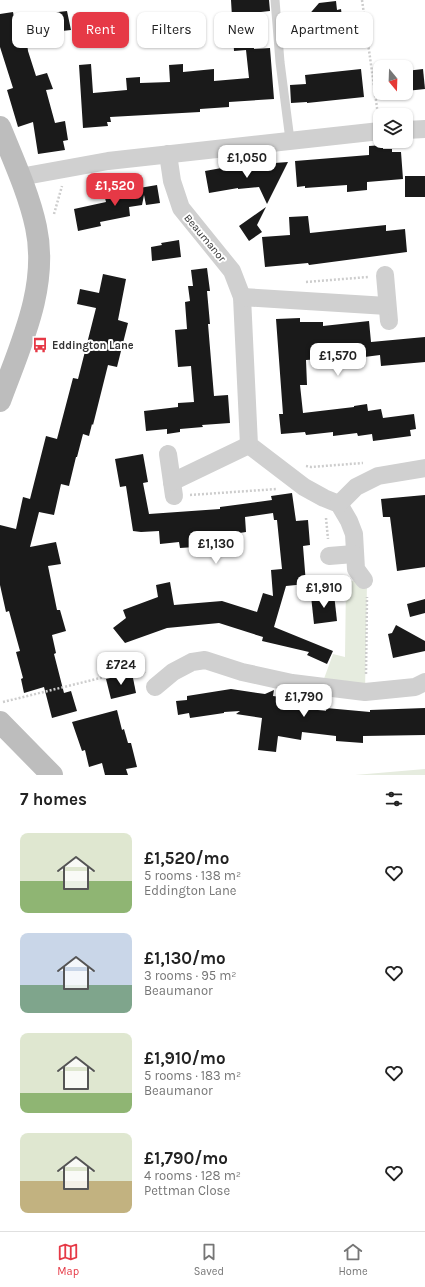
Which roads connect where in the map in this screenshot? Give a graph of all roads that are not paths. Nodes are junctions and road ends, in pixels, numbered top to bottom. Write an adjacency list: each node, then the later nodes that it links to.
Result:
1 (275, 0): 6 (lane)
2 (0, 127): 8 (main road)
3 (373, 127): 6 (street)
4 (425, 129): 5 (street)
5 (413, 130)
6 (290, 140): 7 (street)
7 (168, 154): 8 (street); 10 (street, Beaumanor)
8 (20, 177): 11 (main road)
9 (385, 275): 10 (street)
10 (242, 297): 12 (street, Beaumanor)
11 (0, 401)
12 (250, 445): 13 (street); 15 (street)
13 (168, 454)
14 (425, 468): 15 (street)
15 (332, 501): 16 (street)
16 (354, 554): 17 (street); 18 (street)
17 (329, 556)
18 (364, 580)
19 (425, 682): 20 (street)
20 (155, 687)
21 (2, 727): 22 (main road)
22 (52, 775)

